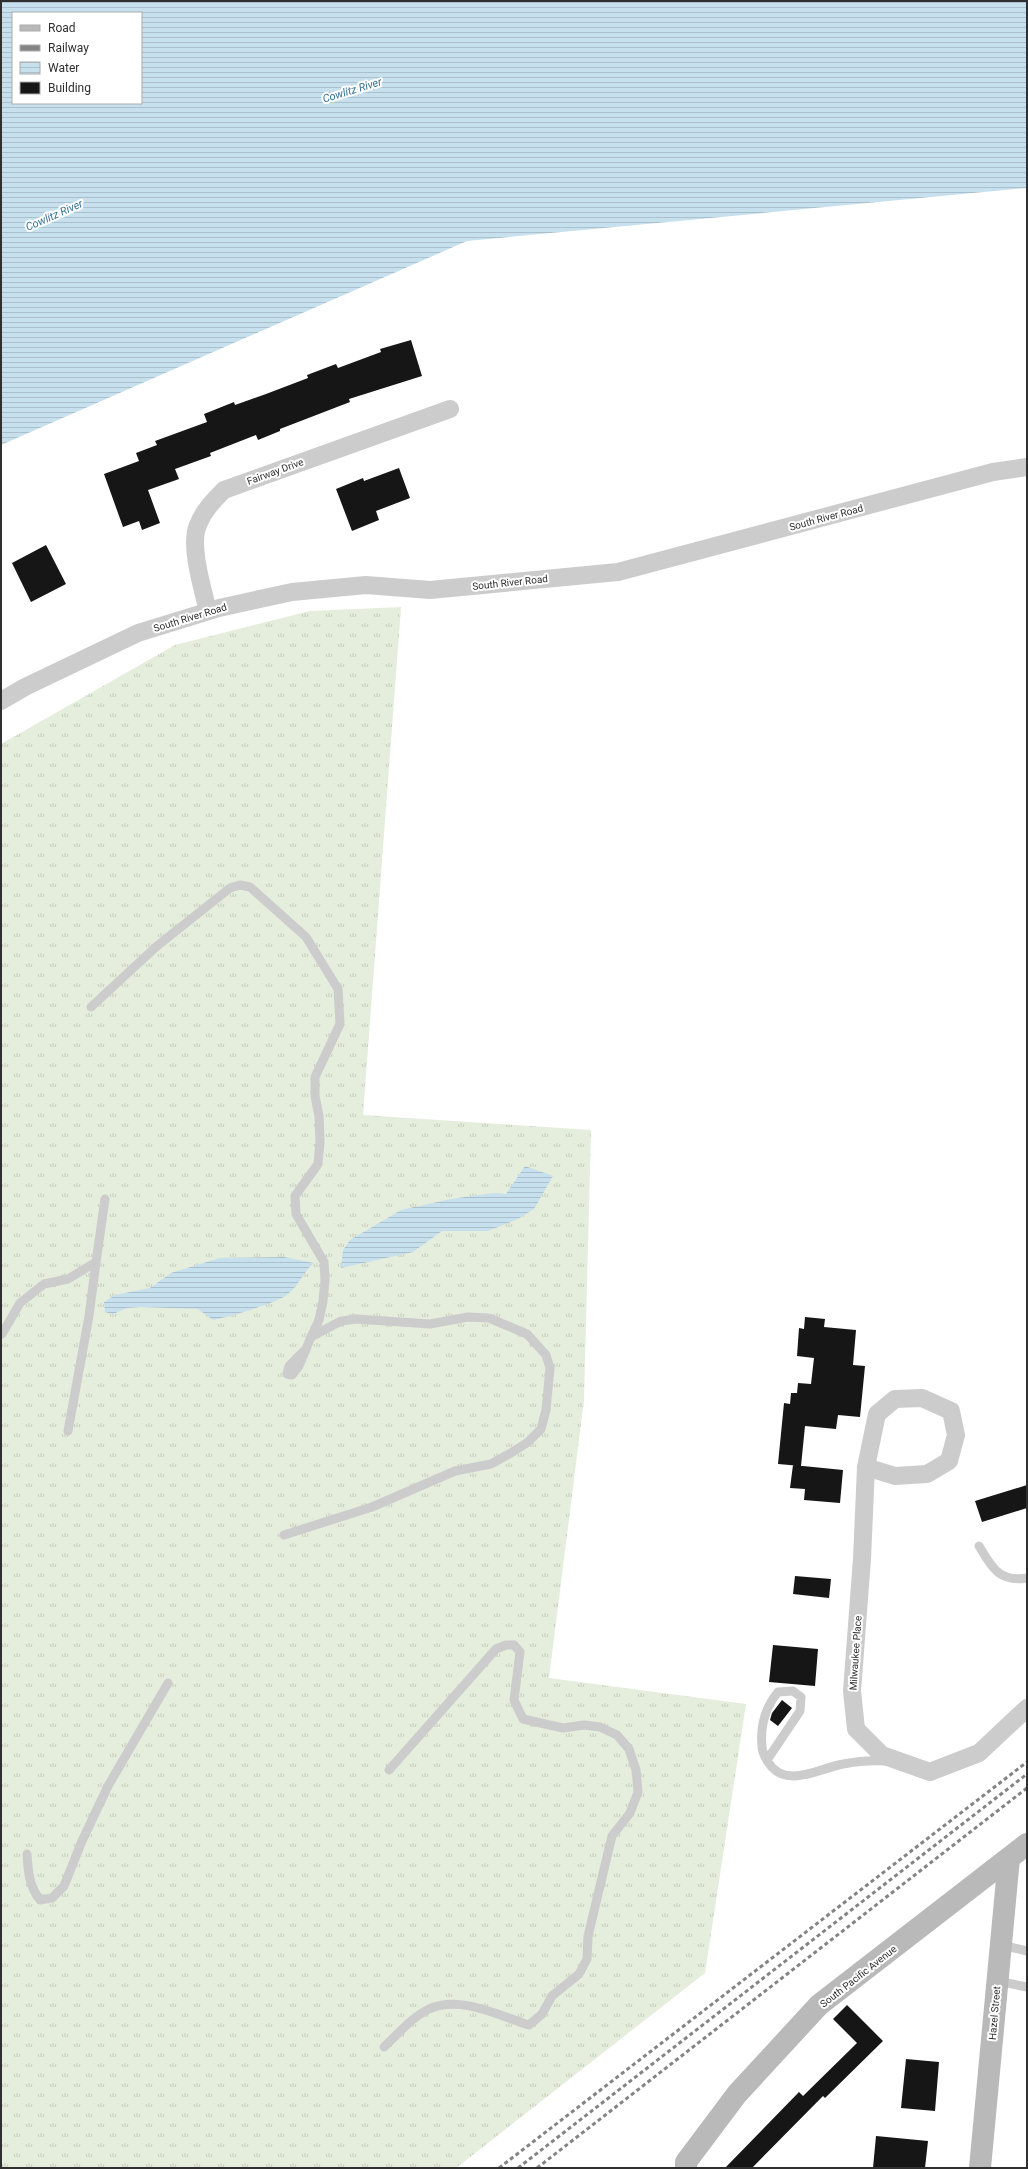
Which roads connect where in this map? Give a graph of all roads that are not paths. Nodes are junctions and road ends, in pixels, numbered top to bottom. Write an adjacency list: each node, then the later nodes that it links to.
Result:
1 (450, 408): 3 (street, Fairway Drive)
2 (1027, 467): 3 (street, South River Road)
3 (208, 611): 4 (street, South River Road)
4 (1, 701)
5 (91, 1007): 9 (lane)
6 (105, 1198): 7 (lane)
7 (96, 1262): 8 (lane); 11 (lane)
8 (2, 1334)
9 (311, 1337): 10 (lane); 13 (lane)
10 (304, 1351)
11 (68, 1430)
12 (866, 1467): 12 (street); 19 (street, Milwaukee Place)
13 (284, 1535)
14 (979, 1546): 15 (lane)
15 (1027, 1578)
16 (168, 1683): 22 (lane)
17 (1027, 1708): 19 (street, Milwaukee Place)
18 (767, 1760): 18 (lane); 19 (lane)
19 (898, 1761)
20 (389, 1770): 28 (lane)
21 (1027, 1844): 23 (street, South Pacific Avenue)
22 (27, 1854)
23 (1009, 1858): 24 (street, Hazel Street); 29 (street, South Pacific Avenue)
24 (1001, 1945): 25 (lane); 26 (street, Hazel Street)
25 (1027, 1951)
26 (997, 1981): 27 (lane); 30 (street, Hazel Street)
27 (1027, 1987)
28 (384, 2047)
29 (684, 2166)
30 (980, 2168)

